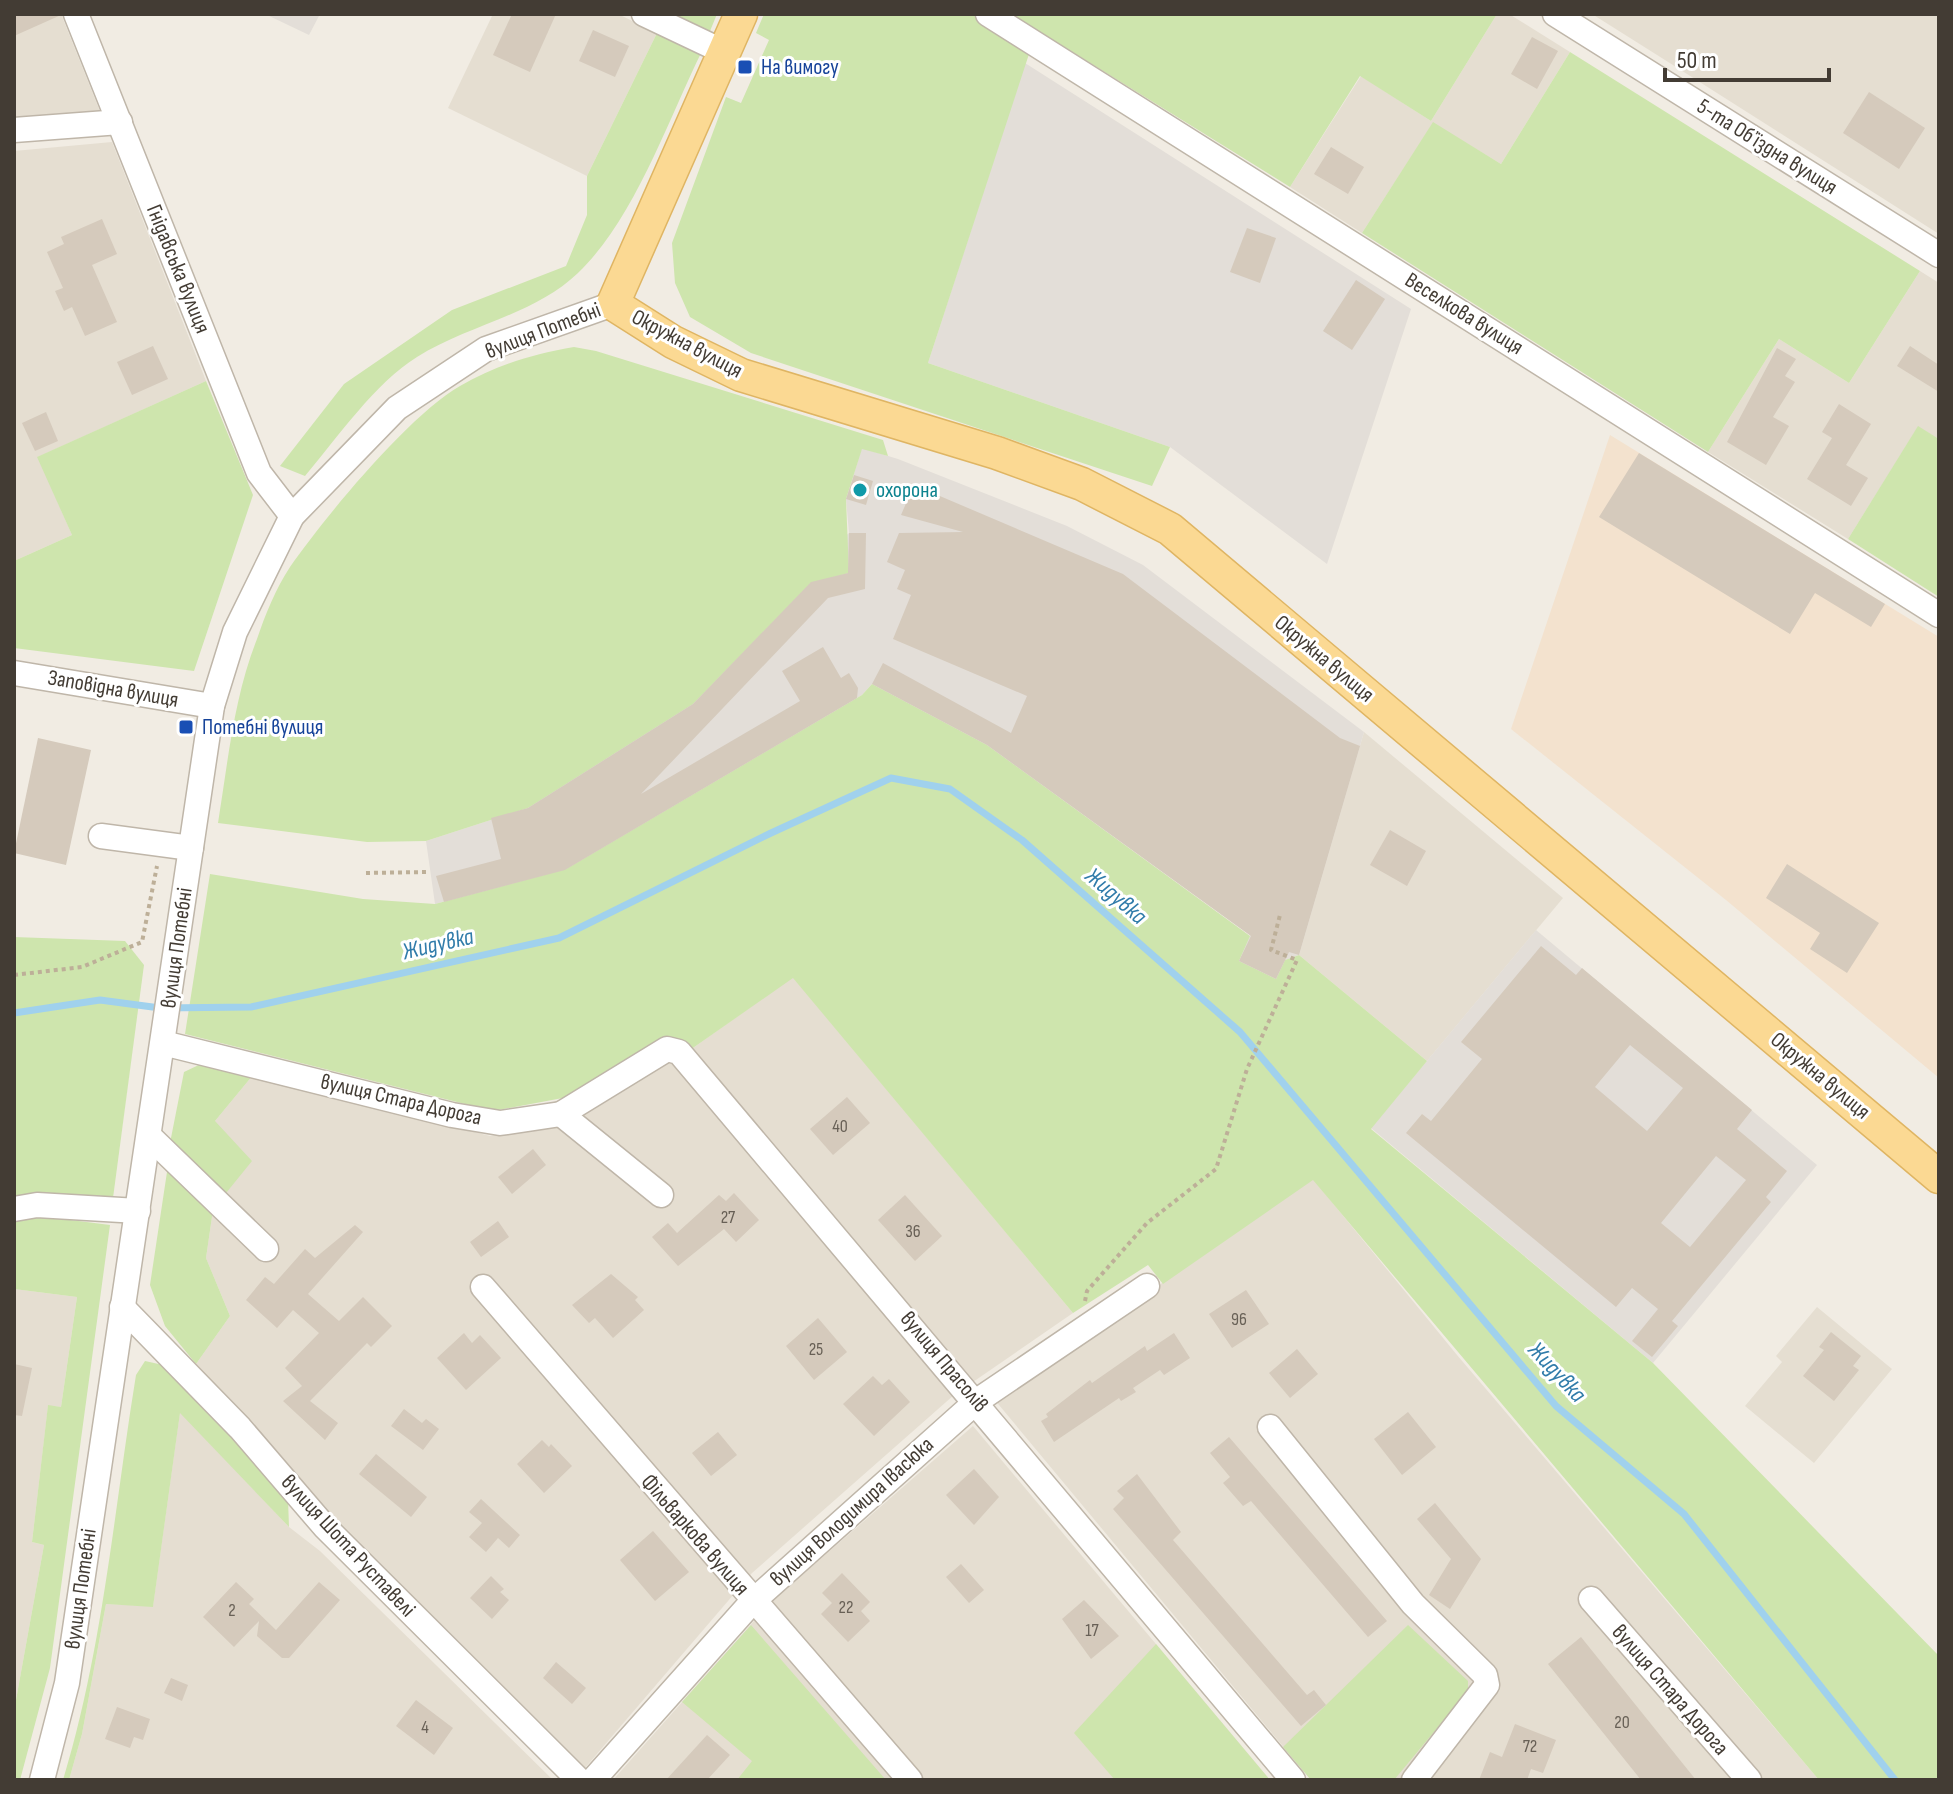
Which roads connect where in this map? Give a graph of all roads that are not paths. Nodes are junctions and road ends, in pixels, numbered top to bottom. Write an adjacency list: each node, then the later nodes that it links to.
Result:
1 (644, 14): 6 (street)
2 (741, 14): 6 (main road)
3 (988, 14): 12 (street, Веселкова вулиця)
4 (1555, 14): 9 (street, 5-та Обʼїздна вулиця)
5 (81, 18): 7 (street, Гнідавська вулиця)
6 (724, 52): 10 (main road)
7 (120, 122): 8 (street); 11 (street, Гнідавська вулиця)
8 (14, 130)
9 (1939, 255)
10 (613, 304): 11 (street, вулиця Потебні); 20 (main road, Окружна вулиця)
11 (292, 516): 14 (street, вулиця Потебні)
12 (1939, 615)
13 (14, 673): 14 (street, Заповідна вулиця)
14 (212, 706): 16 (street, вулиця Потебні)
15 (101, 836): 16 (street)
16 (191, 848): 17 (street, вулиця Потебні)
17 (164, 1034): 18 (street, вулиця Стара Дорога); 19 (street, вулиця Потебні)
18 (561, 1114): 21 (street); 28 (street, вулиця Прасолів)
19 (149, 1136): 23 (street, вулиця Потебні); 24 (street)
20 (1939, 1177)
21 (661, 1195)
22 (14, 1209): 23 (street)
23 (138, 1211): 27 (street, вулиця Потебні)
24 (266, 1249)
25 (1147, 1286): 28 (street, вулиця Володимира Івасюка)
26 (483, 1287): 31 (street, Фільваркова вулиця)
27 (122, 1307): 32 (street, вулиця Потебні); 33 (street, вулиця Шота Руставелі)
28 (977, 1401): 31 (street, вулиця Володимира Івасюка); 36 (street, вулиця Прасолів)
29 (1270, 1427): 37 (street)
30 (1591, 1599): 38 (street, вулиця Стара Дорога)
31 (752, 1602): 34 (street, вулиця Володимира Івасюка); 35 (street, Фільваркова вулиця)
32 (42, 1780)
33 (579, 1780)
34 (593, 1780)
35 (910, 1780)
36 (1293, 1780)
37 (1414, 1780)
38 (1749, 1780)

